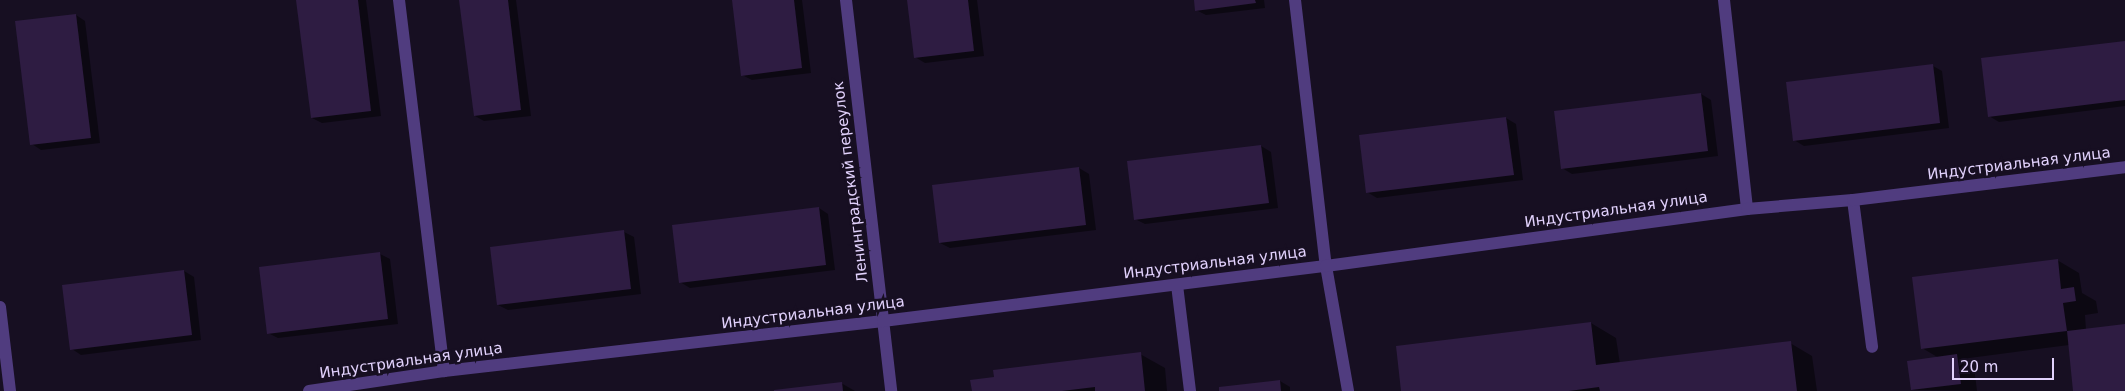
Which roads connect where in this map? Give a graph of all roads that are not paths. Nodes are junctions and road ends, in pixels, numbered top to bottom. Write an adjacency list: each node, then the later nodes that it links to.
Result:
1 (400, 0): 13 (street)
2 (846, 0): 11 (street, Ленинградский переулок)
3 (1296, 0): 8 (street)
4 (1724, 0): 7 (street)
5 (2125, 167): 6 (street, Индустриальная улица)
6 (1853, 200): 7 (street, Индустриальная улица); 12 (street)
7 (1747, 209): 8 (street, Индустриальная улица)
8 (1326, 266): 9 (street, Индустриальная улица); 18 (street)
9 (1177, 285): 11 (street, Индустриальная улица); 17 (street)
10 (0, 307): 14 (street)
11 (883, 321): 13 (street, Индустриальная улица); 16 (street, Ленинградский переулок)
12 (1872, 347)
13 (444, 371): 15 (street, Индустриальная улица)
14 (10, 391)
15 (309, 391)
16 (891, 391)
17 (1190, 391)
18 (1348, 391)

